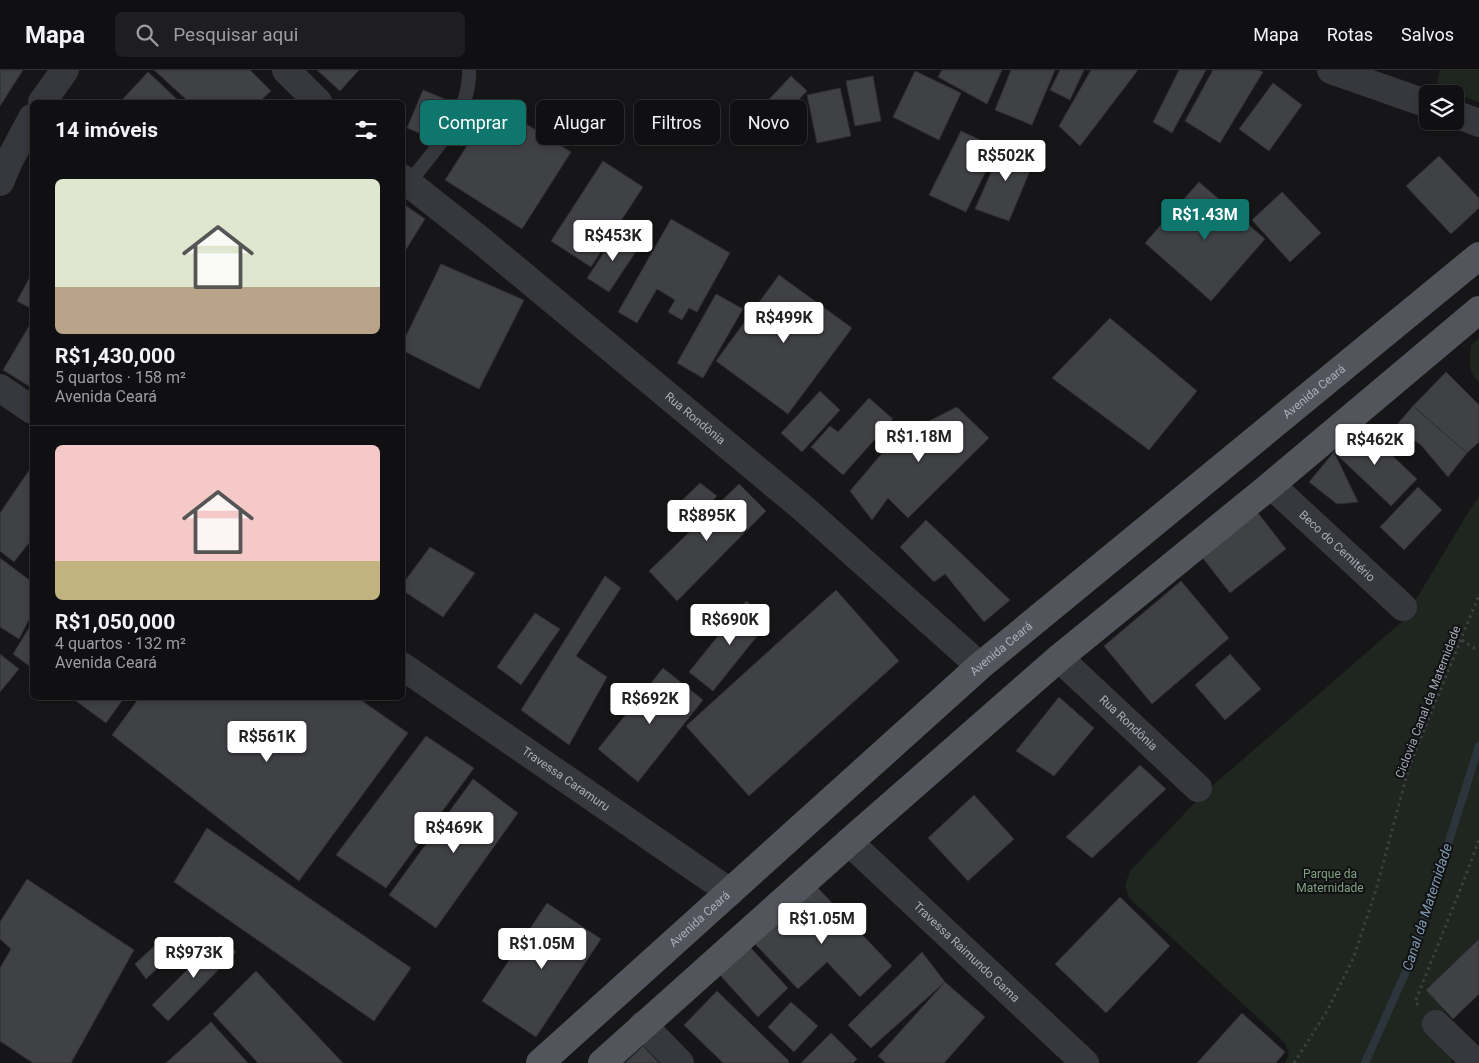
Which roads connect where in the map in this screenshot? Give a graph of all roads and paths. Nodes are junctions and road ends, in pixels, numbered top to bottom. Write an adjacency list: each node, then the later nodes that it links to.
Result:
1 (64, 70): 5 (street)
2 (286, 70): 6 (street)
3 (469, 70): 9 (lane)
4 (1331, 70): 7 (street)
5 (43, 100)
6 (316, 100)
7 (1419, 101)
8 (30, 122): 10 (street)
9 (406, 181): 21 (street, Rua Rondônia)
10 (0, 182)
11 (1479, 256): 21 (main road, Avenida Ceará)
12 (1479, 310): 15 (main road)
13 (0, 388): 14 (street)
14 (30, 409)
15 (1271, 485): 17 (street, Beco do Cemitério); 20 (main road)
16 (1479, 596): 18 (path, Ciclovia Canal da Maternidade)
17 (1403, 607)
18 (1462, 640): 19 (path); 33 (path, Ciclovia Canal da Maternidade)
19 (1479, 648)
20 (1059, 658): 23 (street, Rua Rondônia); 25 (main road)
21 (980, 666): 26 (main road, Avenida Ceará)
22 (405, 668): 26 (street, Travessa Caramuru)
23 (1198, 788)
24 (1479, 840): 27 (path)
25 (849, 842): 28 (main road); 32 (street, Travessa Raimundo Gama)
26 (730, 892): 29 (main road, Avenida Ceará)
27 (1436, 1024): 34 (street)
28 (643, 1026): 30 (main road); 31 (street)
29 (540, 1063)
30 (602, 1063)
31 (680, 1063)
32 (1085, 1063)
33 (1294, 1063)
34 (1476, 1063)

